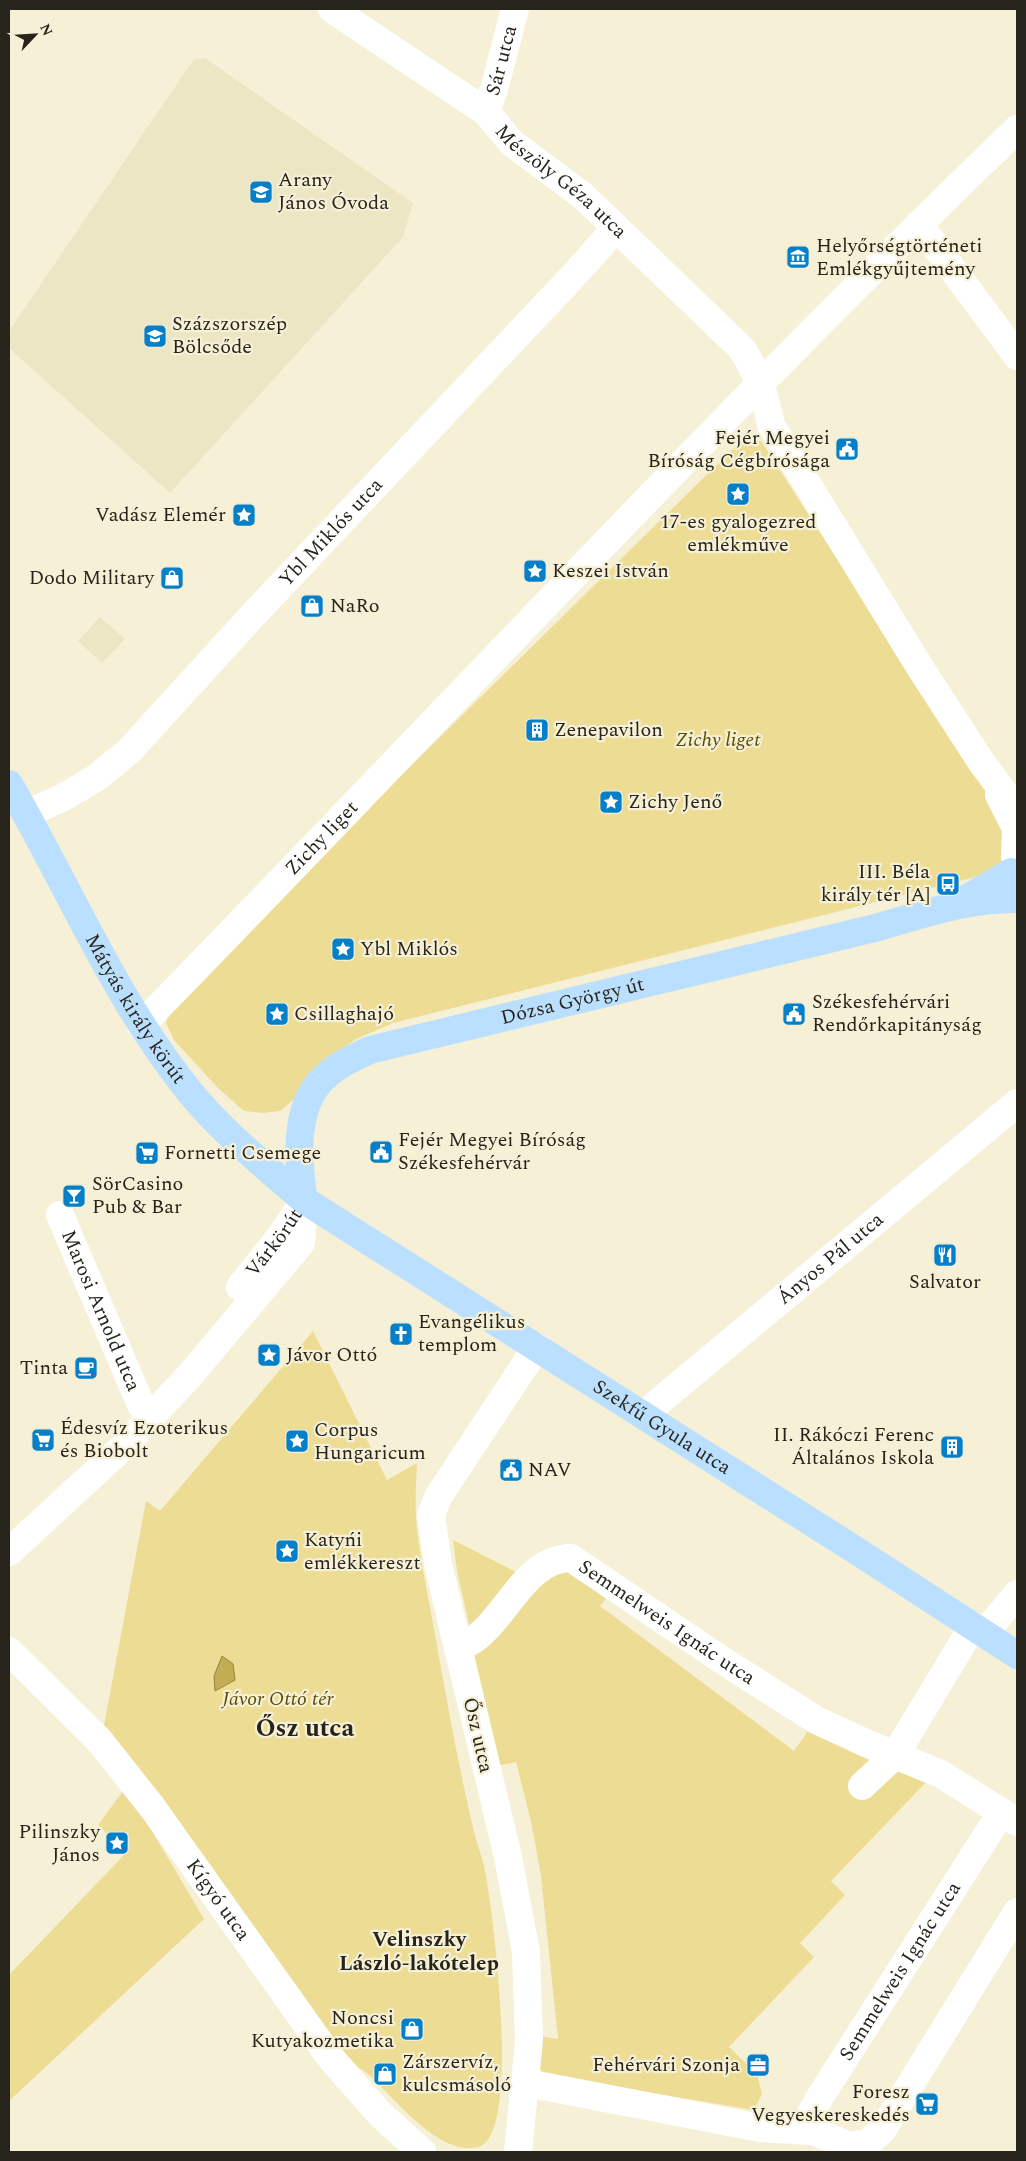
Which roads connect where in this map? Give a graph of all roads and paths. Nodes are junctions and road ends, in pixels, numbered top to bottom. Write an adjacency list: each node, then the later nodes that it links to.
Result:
1 (332, 9): 3 (street, Mészöly Géza utca)
2 (515, 9): 3 (street, Sár utca)
3 (486, 112): 6 (street, Mészöly Géza utca)
4 (1017, 129): 5 (street, Zichy liget)
5 (919, 224): 7 (street); 8 (street, Zichy liget)
6 (616, 228): 8 (street, Mészöly Géza utca); 12 (street, Ybl Miklós utca)
7 (1017, 356)
8 (759, 384): 9 (street); 14 (street, Zichy liget)
9 (982, 763): 11 (street); 13 (street)
10 (9, 784): 12 (main road, Mátyás király körút)
11 (1017, 810)
12 (26, 814): 14 (main road, Mátyás király körút)
13 (1016, 875): 16 (main road, Dózsa György út)
14 (141, 1025): 16 (main road, Mátyás király körút)
15 (1017, 1103): 20 (street, Ányos Pál utca)
16 (304, 1200): 18 (main road, Szekfű Gyula utca); 19 (street, Várkörút); 22 (street, Várkörút)
17 (60, 1215): 19 (street, Marosi Arnold utca)
18 (537, 1348): 20 (main road, Szekfű Gyula utca); 25 (street, Ősz utca)
19 (141, 1405): 21 (street, Várkörút)
20 (643, 1415): 24 (main road, Szekfű Gyula utca)
21 (9, 1541)
22 (9, 1552)
23 (1017, 1594): 24 (street)
24 (978, 1630): 27 (main road, Szekfű Gyula utca); 28 (street)
25 (458, 1648): 28 (street, Semmelweis Ignác utca); 32 (street, Ősz utca)
26 (9, 1651): 34 (street, Kígyó utca)
27 (1017, 1655)
28 (895, 1755): 29 (street); 30 (street, Semmelweis Ignác utca)
29 (862, 1786)
30 (1009, 1818): 33 (street, Semmelweis Ignác utca)
31 (1017, 1912): 33 (street)
32 (526, 2083): 33 (street); 35 (street, Ősz utca)
33 (813, 2131)
34 (422, 2152)
35 (518, 2152)

